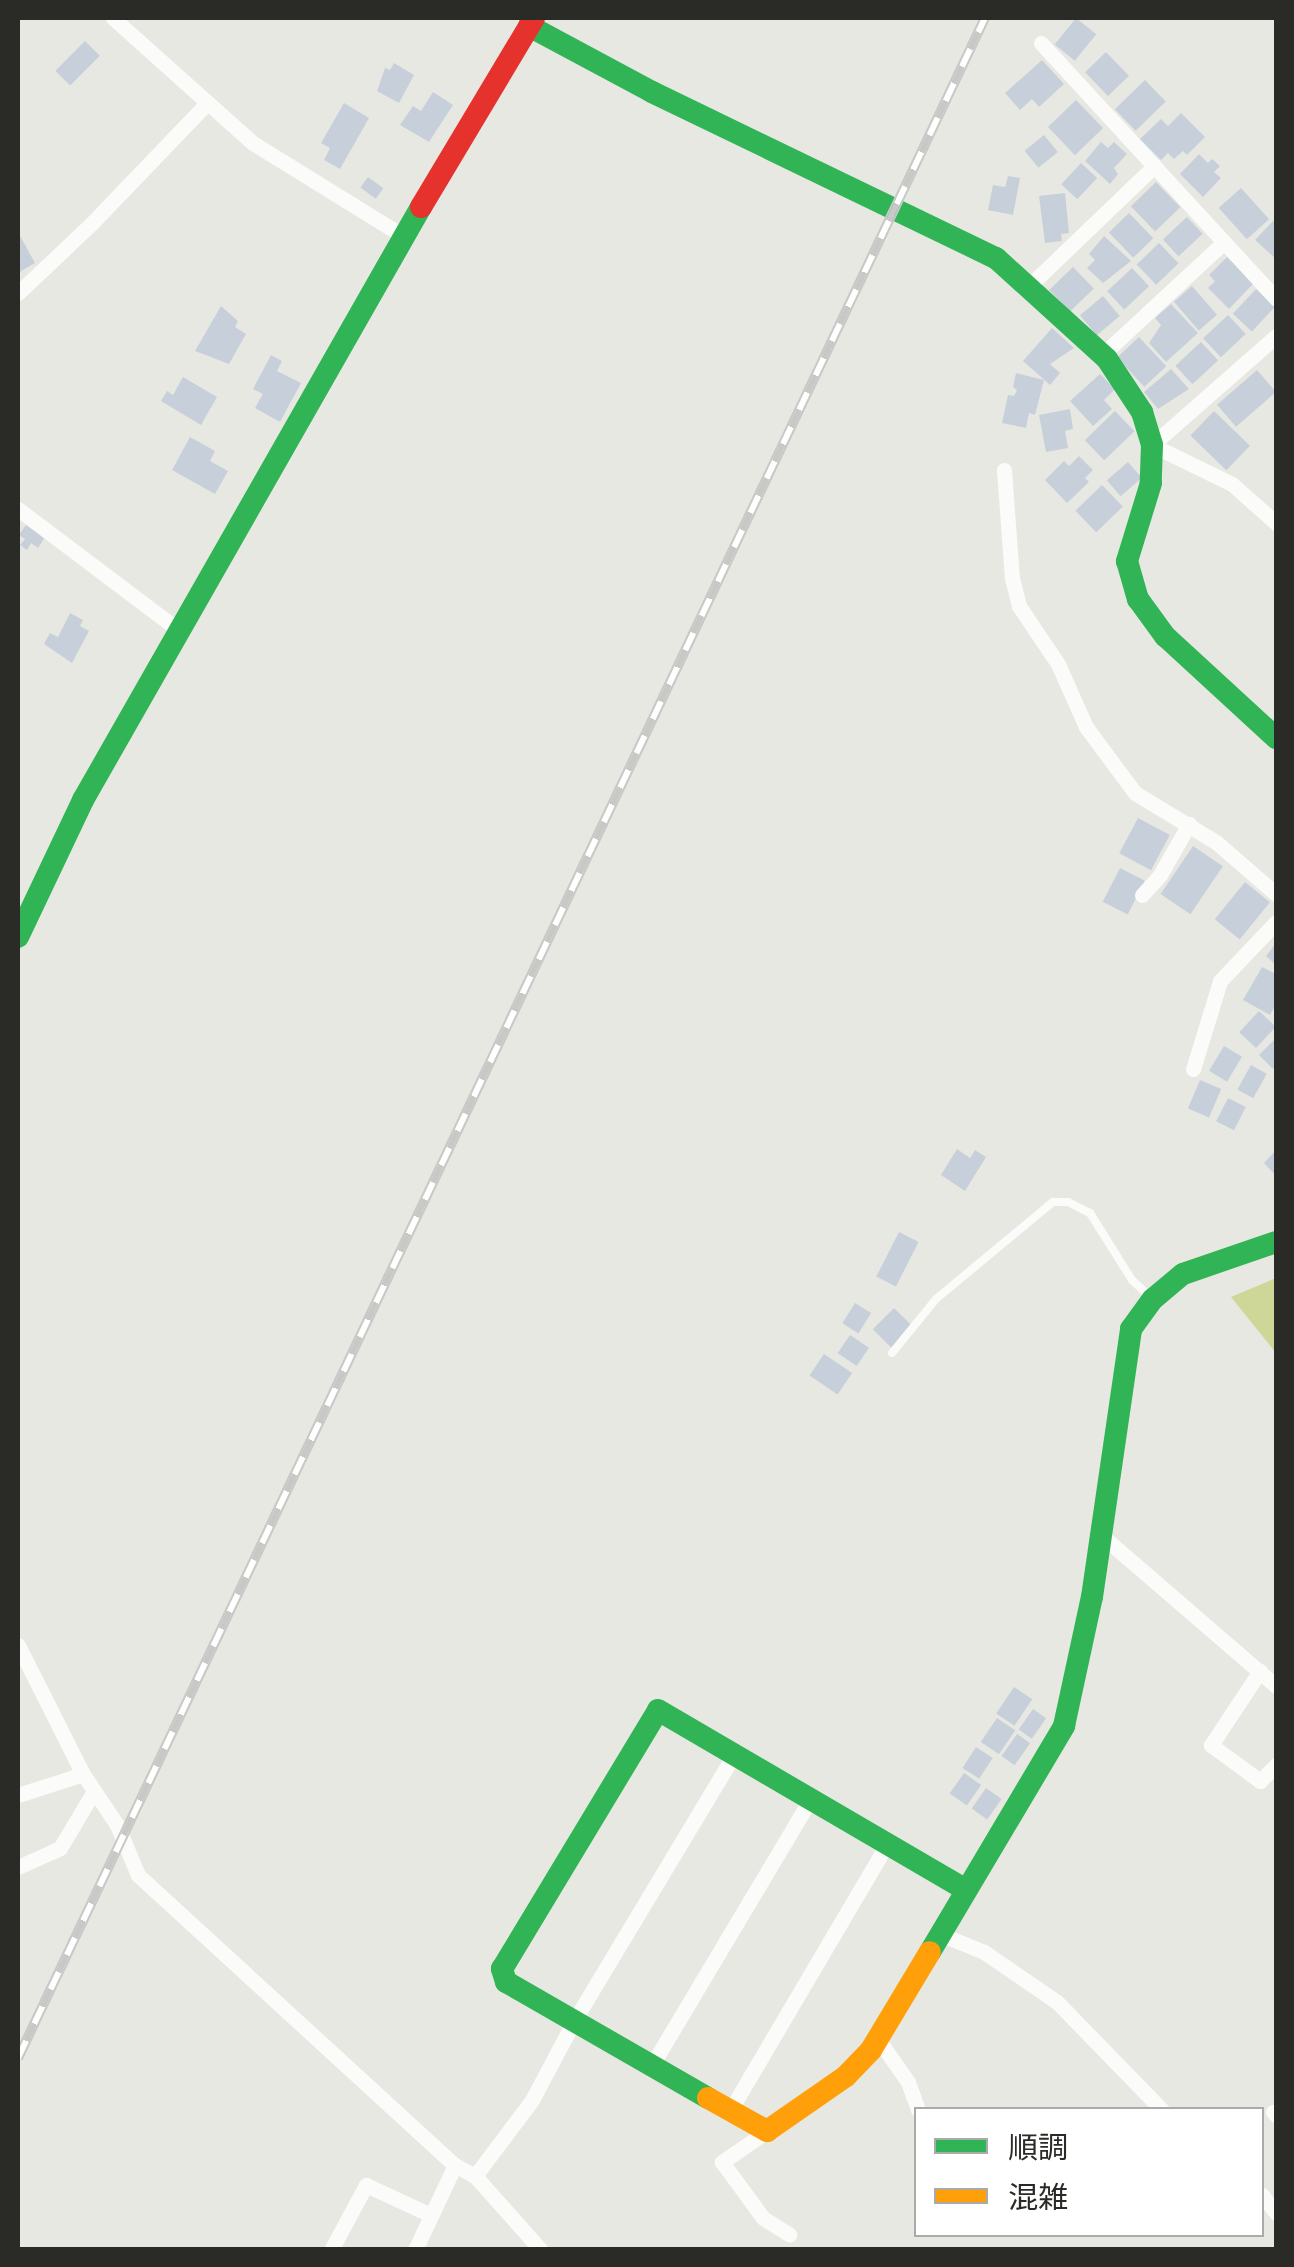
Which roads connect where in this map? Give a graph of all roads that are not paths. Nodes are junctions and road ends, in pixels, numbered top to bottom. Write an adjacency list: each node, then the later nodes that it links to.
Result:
1 (113, 18): 4 (street)
2 (531, 22): 6 (street); 8 (street)
3 (1041, 43): 5 (street)
4 (206, 103): 6 (street); 9 (street)
5 (1154, 166): 7 (street); 8 (street)
6 (403, 236): 17 (street)
7 (1224, 242): 10 (street); 12 (street)
8 (1028, 287): 12 (street)
9 (18, 292)
10 (1276, 299)
11 (1276, 336): 13 (street)
12 (1102, 356): 13 (street)
13 (1152, 445): 16 (street); 18 (street)
14 (1004, 470): 19 (street)
15 (18, 509): 17 (street)
16 (1276, 523)
17 (180, 631): 23 (street)
18 (1276, 738)
19 (1189, 824): 20 (street); 21 (street)
20 (1276, 894)
21 (1142, 895)
22 (1276, 922): 24 (street)
23 (18, 937)
24 (1192, 1069)
25 (1276, 1242): 26 (street)
26 (1153, 1299): 27 (lane); 28 (street)
27 (892, 1353)
28 (1100, 1535): 30 (street); 42 (street)
29 (18, 1645): 31 (street)
30 (1260, 1672): 32 (street); 35 (street)
31 (33, 1679): 33 (street); 36 (street)
32 (1276, 1686)
33 (18, 1689)
34 (733, 1756): 39 (street); 44 (street); 44 (street)
35 (1276, 1765)
36 (83, 1774): 37 (street); 38 (street)
37 (94, 1790): 41 (street); 51 (street)
38 (18, 1795)
39 (809, 1802): 40 (street); 46 (street)
40 (886, 1846): 42 (street); 49 (street)
41 (18, 1868)
42 (966, 1890): 43 (street)
43 (940, 1934): 45 (street); 48 (street)
44 (574, 2021): 46 (street); 52 (street)
45 (878, 2040): 47 (street); 50 (street)
46 (652, 2065): 49 (street)
47 (917, 2107)
48 (1159, 2107)
49 (731, 2109): 50 (street)
50 (767, 2130): 54 (street)
51 (455, 2164): 52 (street); 53 (street)
52 (475, 2176): 57 (street)
53 (431, 2215): 55 (street); 56 (street)
54 (789, 2234)
55 (331, 2250)
56 (415, 2250)
57 (542, 2250)

